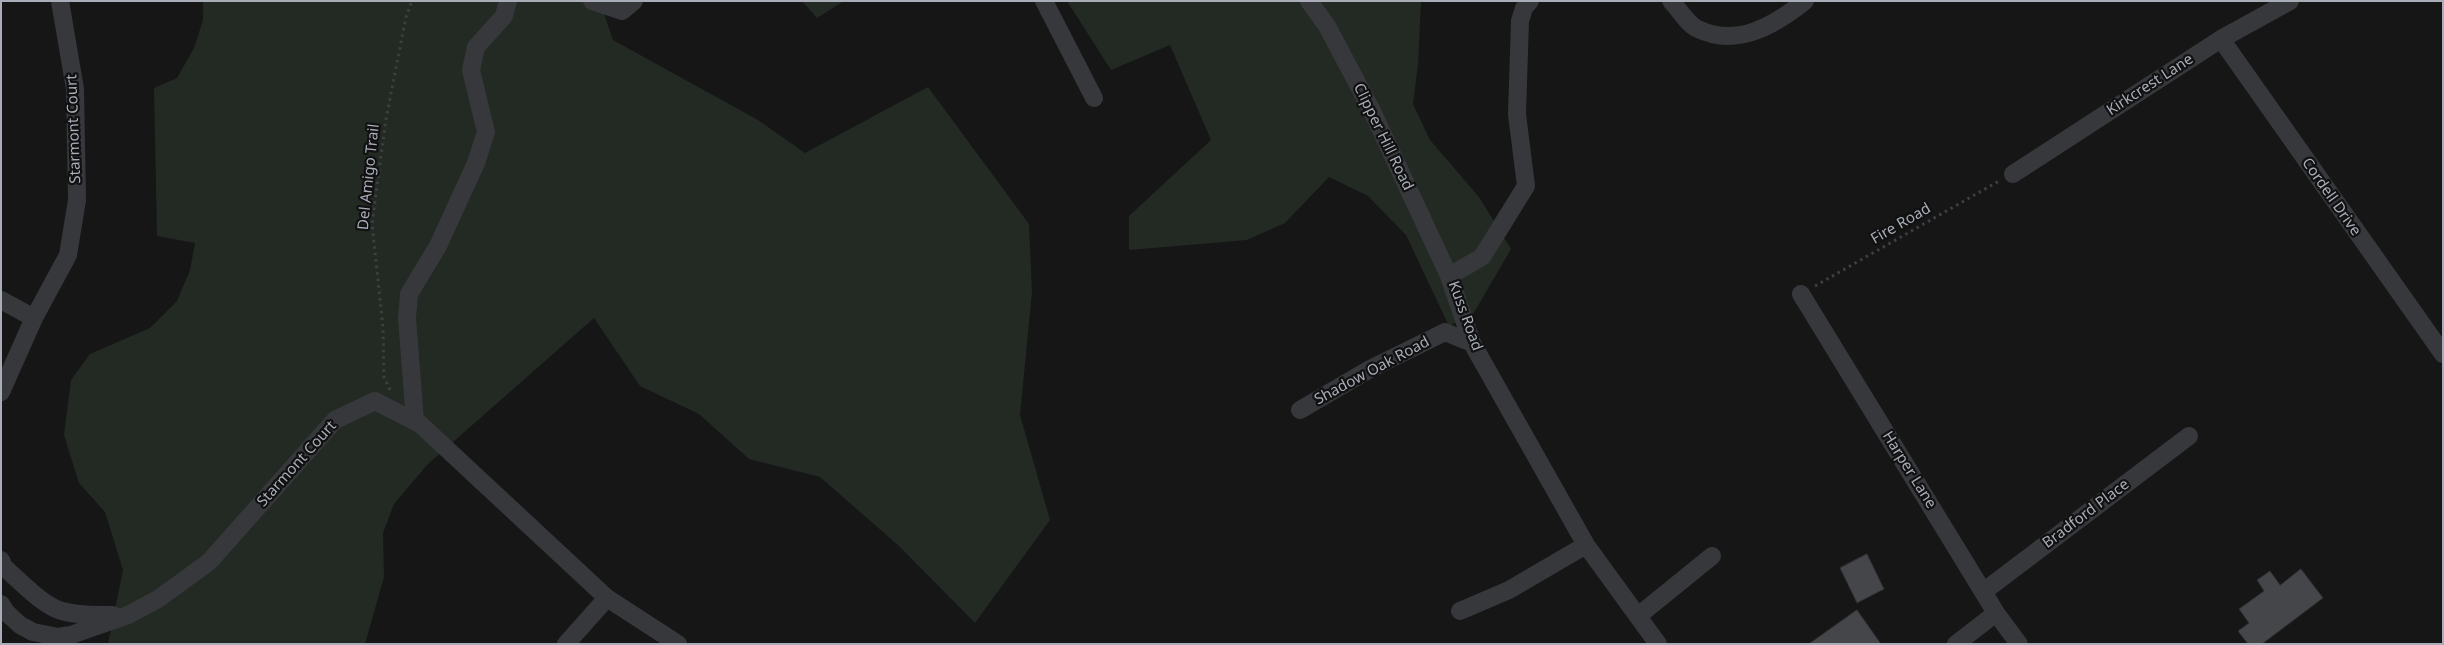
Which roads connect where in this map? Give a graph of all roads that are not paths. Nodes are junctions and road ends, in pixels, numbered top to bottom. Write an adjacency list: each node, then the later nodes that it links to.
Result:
1 (60, 1): 17 (street, Starmont Court)
2 (508, 1): 22 (street)
3 (592, 1): 4 (street)
4 (634, 1)
5 (1044, 1): 12 (street)
6 (1309, 1): 14 (street, Clipper Hill Road)
7 (1530, 1): 14 (street, Kuss Road)
8 (1671, 1): 9 (street)
9 (1805, 1)
10 (2290, 1): 11 (street, Kirkcrest Lane)
11 (2221, 39): 13 (street, Kirkcrest Lane); 19 (street, Cordell Drive)
12 (1094, 98)
13 (2012, 174)
14 (1449, 276): 18 (street, Kuss Road)
15 (1801, 294): 27 (street, Harper Lane)
16 (1, 300): 17 (street)
17 (34, 318): 20 (street, Starmont Court)
18 (1472, 343): 21 (street, Shadow Oak Road); 24 (street, Kuss Road)
19 (2443, 354)
20 (1, 392)
21 (1300, 410)
22 (407, 418): 28 (street, Starmont Court); 32 (street, Starmont Court)
23 (2189, 436): 27 (street, Bradford Place)
24 (1586, 545): 30 (street); 33 (street, Kuss Road)
25 (1712, 556): 33 (street)
26 (1, 560): 32 (street, Starmont Court)
27 (1984, 592): 31 (street, Harper Lane)
28 (607, 598): 34 (street); 35 (street, Starmont Court)
29 (1, 604): 32 (street, Starmont Court)
30 (1460, 611)
31 (1996, 613): 37 (street); 38 (street, Harper Lane)
32 (128, 615)
33 (1638, 616): 36 (street, Kuss Road)
34 (566, 644)
35 (678, 644)
36 (1658, 644)
37 (1956, 644)
38 (2019, 644)

